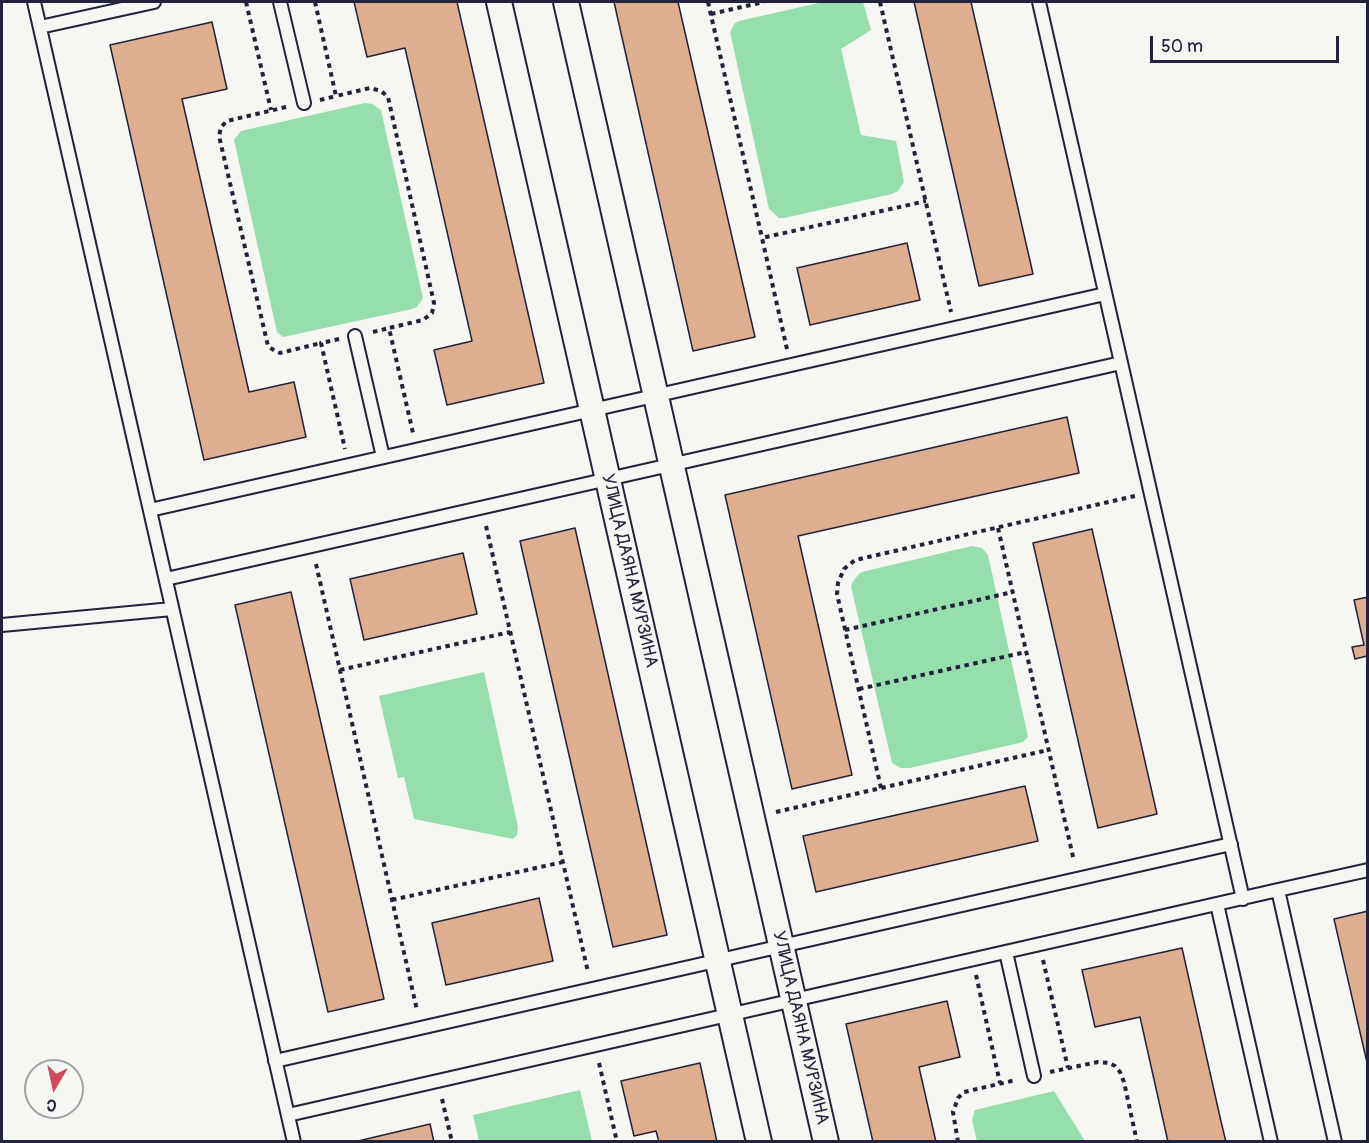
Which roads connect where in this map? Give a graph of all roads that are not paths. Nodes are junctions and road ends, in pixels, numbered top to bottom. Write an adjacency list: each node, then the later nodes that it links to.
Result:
1 (34, 2): 7 (lane)
2 (154, 2): 7 (lane)
3 (280, 2): 8 (lane)
4 (499, 2): 13 (street, УЛИЦА ДАЯНА МУРЗИНА)
5 (566, 2): 12 (street, УЛИЦА ДАЯНА МУРЗИНА)
6 (1038, 2): 9 (lane)
7 (40, 27): 17 (lane)
8 (304, 103)
9 (1105, 294): 11 (lane); 12 (lane)
10 (355, 336): 14 (lane)
11 (1121, 363): 15 (lane); 21 (lane)
12 (656, 395): 13 (lane); 15 (street, УЛИЦА ДАЯНА МУРЗИНА)
13 (592, 409): 14 (lane); 16 (street, УЛИЦА ДАЯНА МУРЗИНА)
14 (382, 457): 17 (lane)
15 (671, 464): 16 (lane); 26 (street, УЛИЦА ДАЯНА МУРЗИНА)
16 (608, 479): 18 (lane); 28 (street, УЛИЦА ДАЯНА МУРЗИНА)
17 (150, 510): 18 (lane)
18 (166, 579): 19 (lane)
19 (172, 609): 20 (lane); 31 (lane)
20 (2, 625)
21 (1231, 844): 24 (lane); 26 (lane)
22 (1368, 870): 23 (lane)
23 (1278, 890): 24 (lane); 38 (lane)
24 (1243, 898): 25 (lane)
25 (1217, 904): 27 (lane); 37 (lane)
26 (781, 946): 28 (lane); 29 (street, УЛИЦА ДАЯНА МУРЗИНА)
27 (1006, 952): 29 (lane); 32 (lane)
28 (718, 961): 30 (street, УЛИЦА ДАЯНА МУРЗИНА); 31 (lane)
29 (794, 1000): 30 (lane); 36 (street, УЛИЦА ДАЯНА МУРЗИНА)
30 (730, 1014): 33 (lane); 35 (street, УЛИЦА ДАЯНА МУРЗИНА)
31 (275, 1061): 33 (lane)
32 (1034, 1076)
33 (288, 1115): 34 (lane)
34 (294, 1142)
35 (759, 1142)
36 (826, 1142)
37 (1271, 1142)
38 (1335, 1142)

